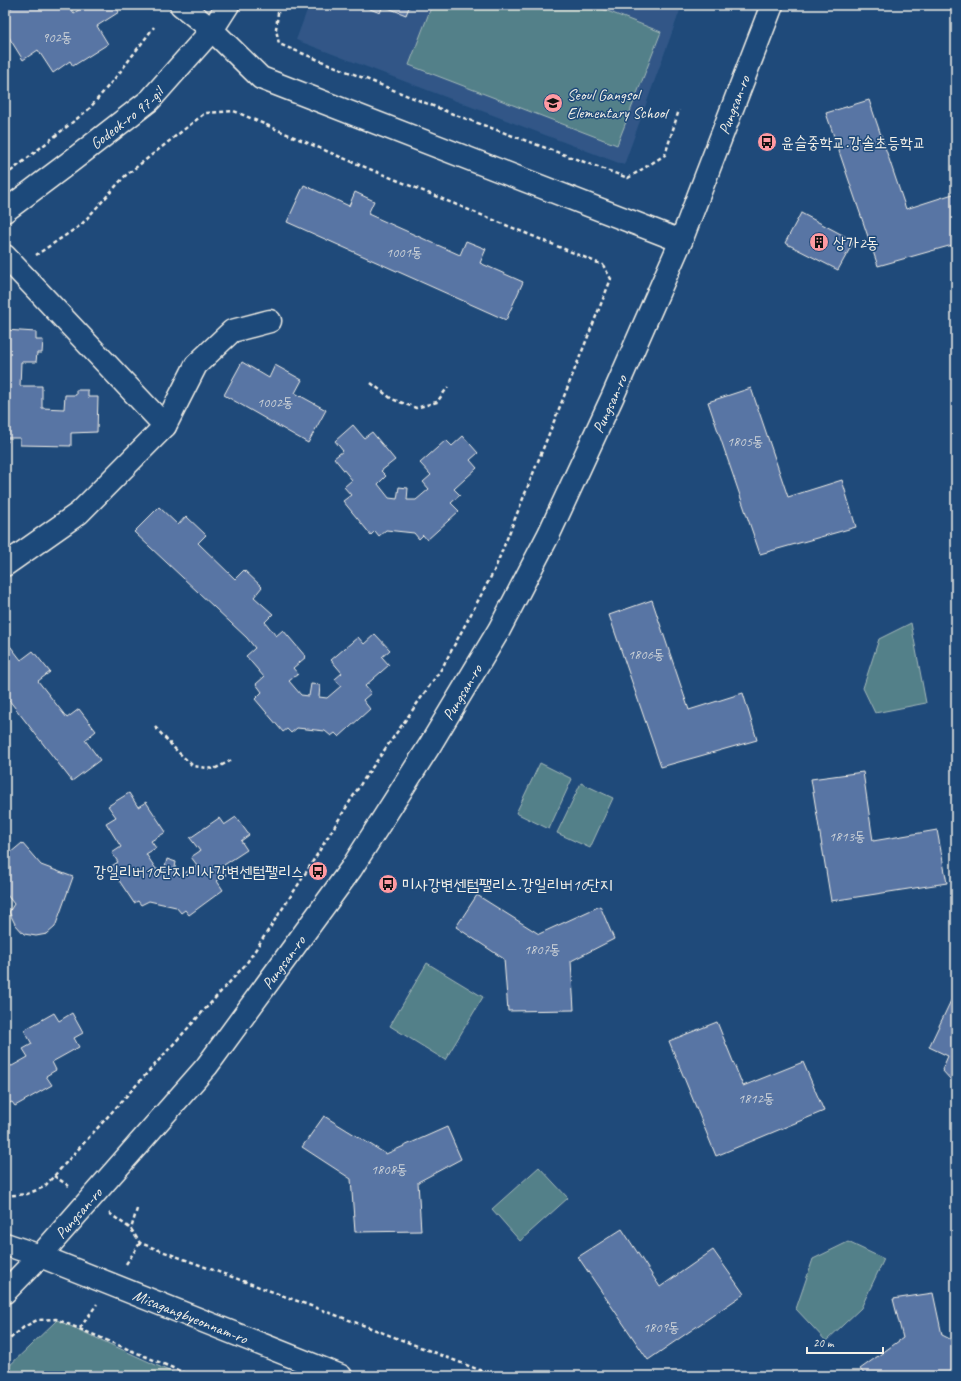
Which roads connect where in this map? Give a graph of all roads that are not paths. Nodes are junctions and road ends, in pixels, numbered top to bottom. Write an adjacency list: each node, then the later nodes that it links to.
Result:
1 (181, 5): 4 (street)
2 (228, 5): 4 (street, Godeok-ro 97-gil)
3 (772, 5): 6 (street, Pungsan-ro)
4 (212, 30): 5 (street, Godeok-ro 97-gil); 6 (street)
5 (5, 211)
6 (681, 241): 12 (street, Pungsan-ro)
7 (10, 262): 9 (street)
8 (270, 321): 9 (street)
9 (166, 426): 10 (street)
10 (5, 565)
11 (5, 1244): 12 (street, Misagangbyeonnam-ro)
12 (40, 1256): 13 (street, Pungsan-ro); 14 (street, Misagangbyeonnam-ro)
13 (5, 1292)
14 (341, 1376)

